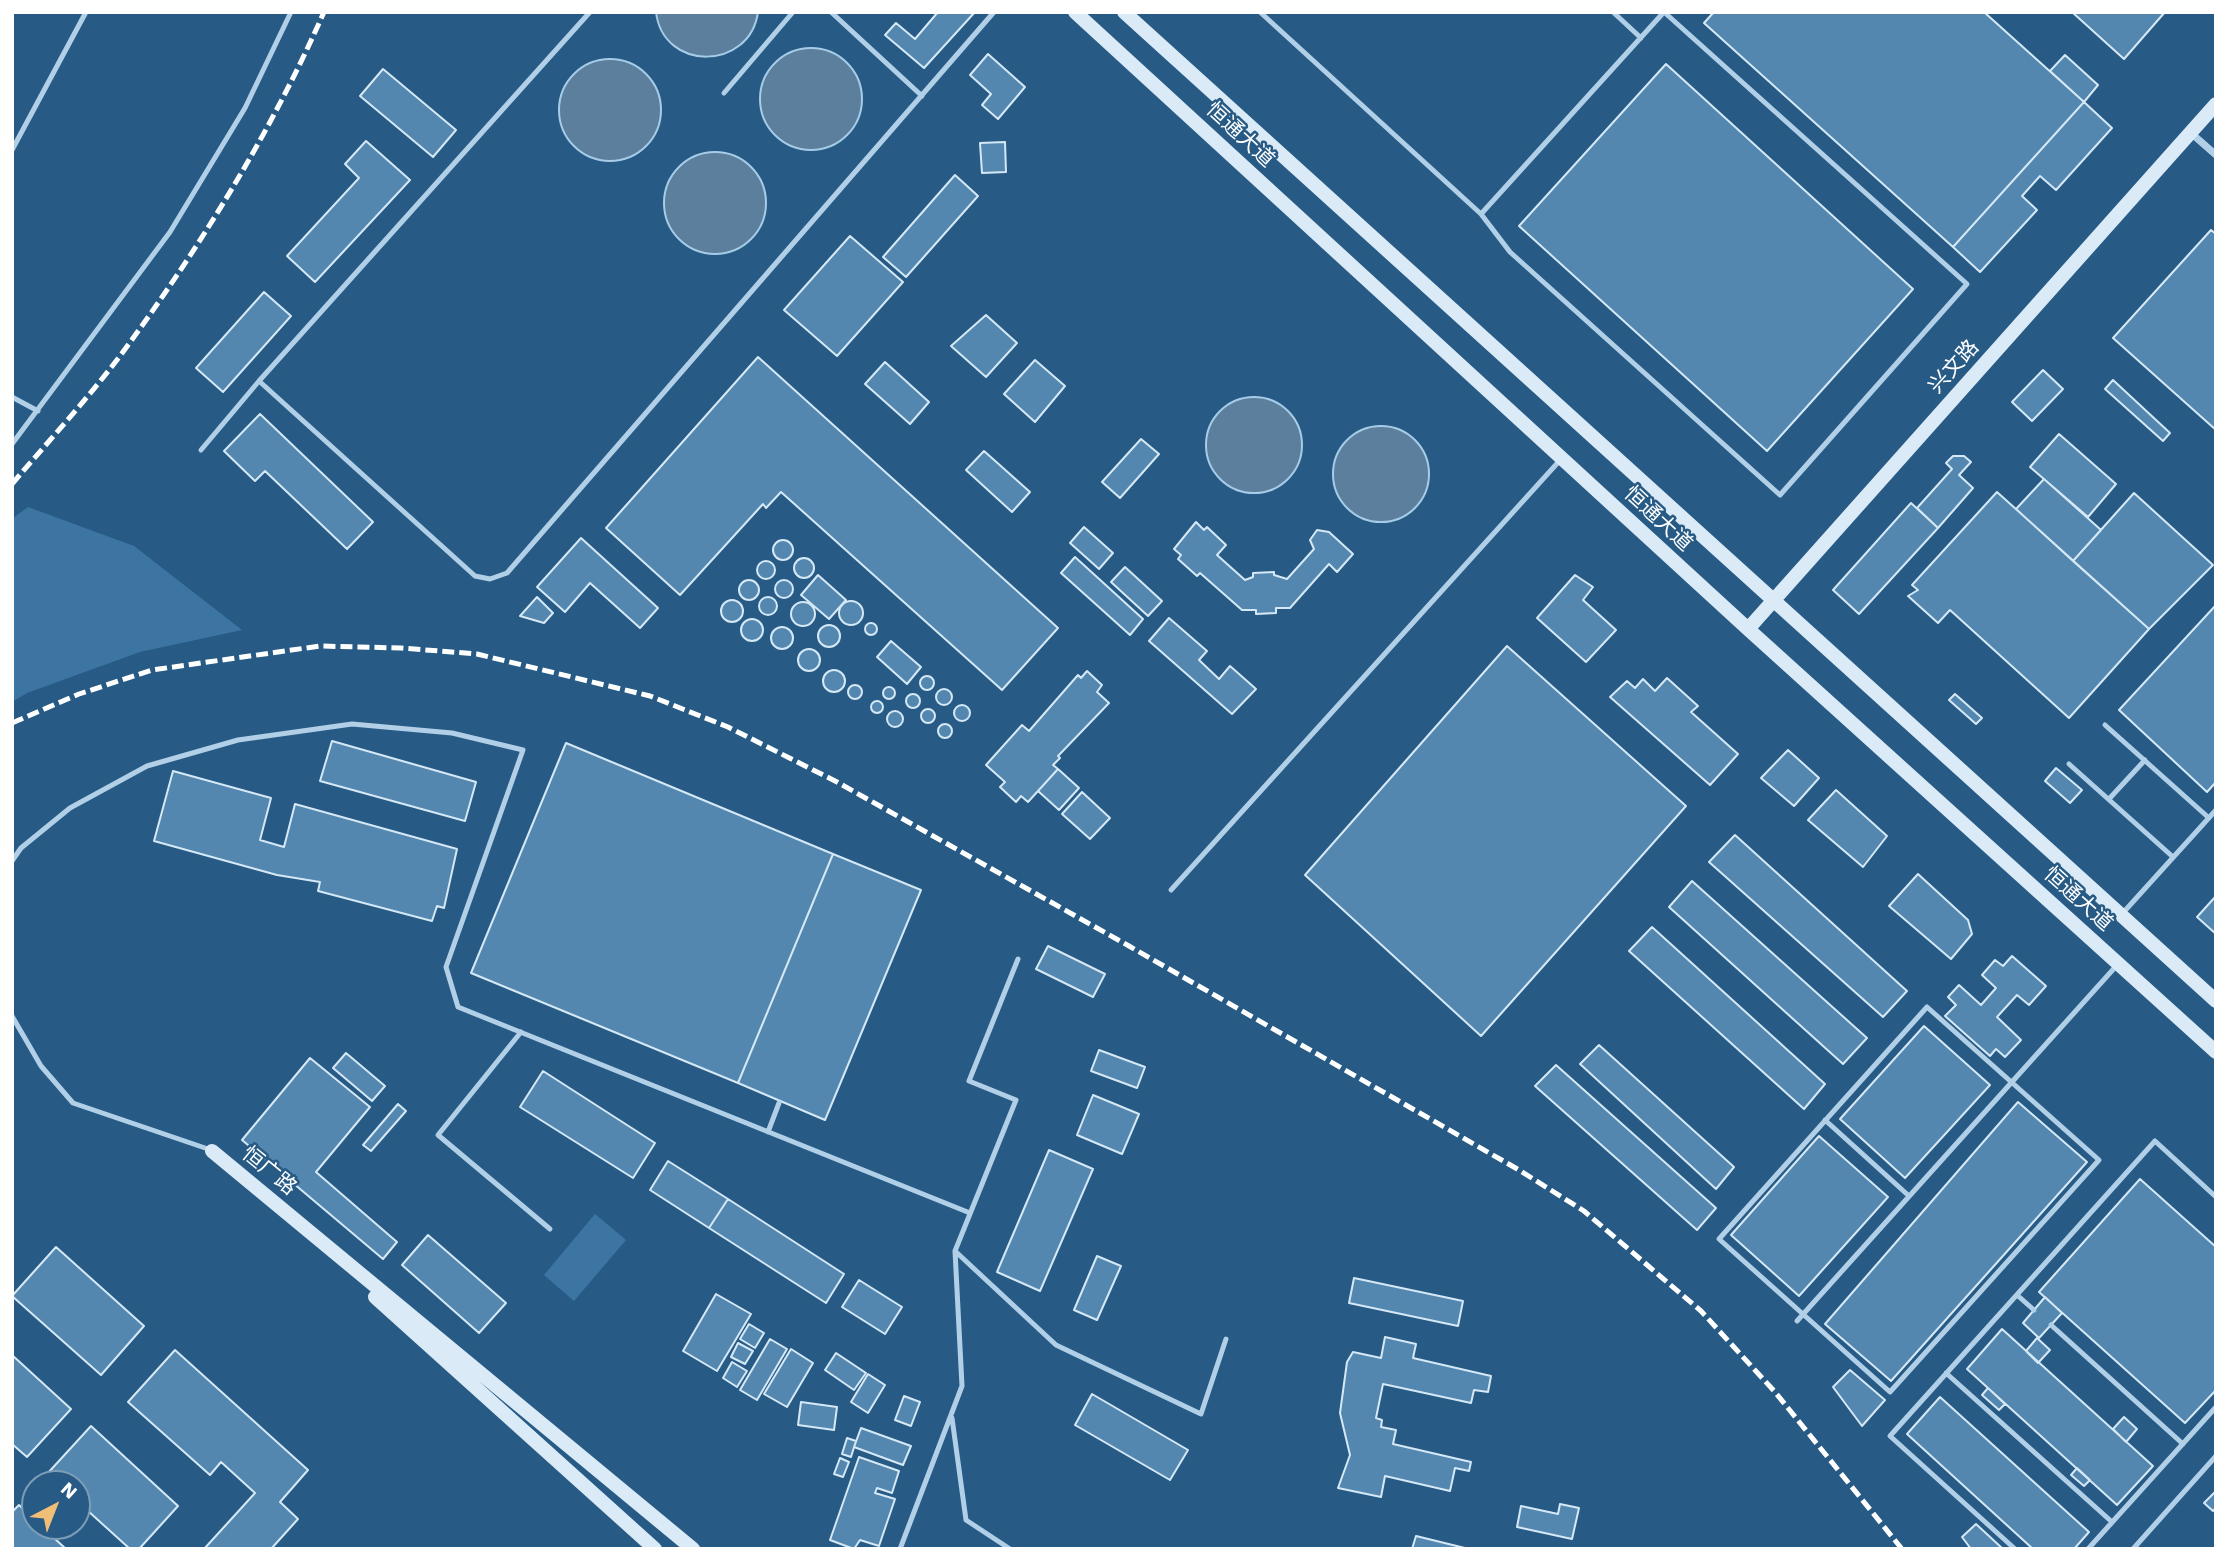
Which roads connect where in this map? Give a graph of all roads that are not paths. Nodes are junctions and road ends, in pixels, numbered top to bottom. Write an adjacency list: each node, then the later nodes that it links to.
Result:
1 (86, 12): 17 (lane)
2 (292, 12): 22 (lane)
3 (590, 12): 20 (lane)
4 (793, 12): 13 (lane)
5 (831, 12): 14 (lane)
6 (994, 12): 14 (lane)
7 (1075, 12): 25 (main road, 恒通大道)
8 (1124, 12): 26 (main road, 恒通大道)
9 (1260, 12): 19 (lane)
10 (1613, 12): 12 (lane)
11 (1664, 12): 12 (lane); 19 (lane)
12 (1641, 38): 19 (lane)
13 (724, 93)
14 (922, 96): 20 (lane)
15 (2216, 104): 16 (main road, 兴文路)
16 (2190, 133): 18 (street); 26 (main road, 兴文路)
17 (12, 150)
18 (2216, 155)
19 (1481, 214)
20 (259, 381): 24 (lane)
21 (12, 397): 22 (lane)
22 (37, 411): 23 (lane)
23 (12, 444)
24 (201, 450)
25 (1562, 458): 27 (main road, 恒通大道); 36 (lane)
26 (1775, 600): 27 (main road, 兴文路); 37 (main road, 恒通大道)
27 (1748, 629): 39 (main road, 恒通大道)
28 (2105, 725): 29 (lane)
29 (2145, 760): 31 (lane); 33 (lane)
30 (2069, 764): 31 (lane)
31 (2109, 799): 34 (lane)
32 (2216, 810): 33 (lane)
33 (2209, 818): 34 (lane)
34 (2173, 857): 37 (lane)
35 (12, 861): 42 (lane)
36 (1171, 890)
37 (2121, 915): 40 (main road, 恒通大道)
38 (1018, 959): 51 (lane)
39 (2118, 964): 43 (main road, 恒通大道); 44 (lane)
40 (2216, 1001)
41 (12, 1016): 48 (lane)
42 (521, 1032): 47 (lane); 52 (lane)
43 (2216, 1052)
44 (2011, 1082): 46 (lane); 49 (lane); 56 (lane)
45 (779, 1103): 47 (lane)
46 (1825, 1120): 49 (lane); 56 (lane)
47 (768, 1132): 51 (lane)
48 (212, 1151): 66 (main road, 恒广路); 67 (main road, 恒广路)
49 (1909, 1196): 56 (lane)
50 (2216, 1196): 54 (lane)
51 (970, 1213): 53 (lane)
52 (550, 1229)
53 (955, 1251): 59 (lane); 62 (lane)
54 (2017, 1295): 55 (lane); 60 (lane)
55 (2034, 1310)
56 (1803, 1314): 57 (lane)
57 (1797, 1321)
58 (2051, 1325): 63 (lane)
59 (1226, 1339)
60 (1947, 1373): 65 (lane); 70 (lane)
61 (2216, 1407): 63 (lane)
62 (951, 1415): 68 (lane); 69 (lane)
63 (2183, 1444): 65 (lane)
64 (2216, 1456): 72 (lane)
65 (2112, 1522): 71 (lane)
66 (655, 1549)
67 (693, 1549)
68 (900, 1549)
69 (1010, 1549)
70 (2015, 1549)
71 (2088, 1549)
72 (2133, 1549)

